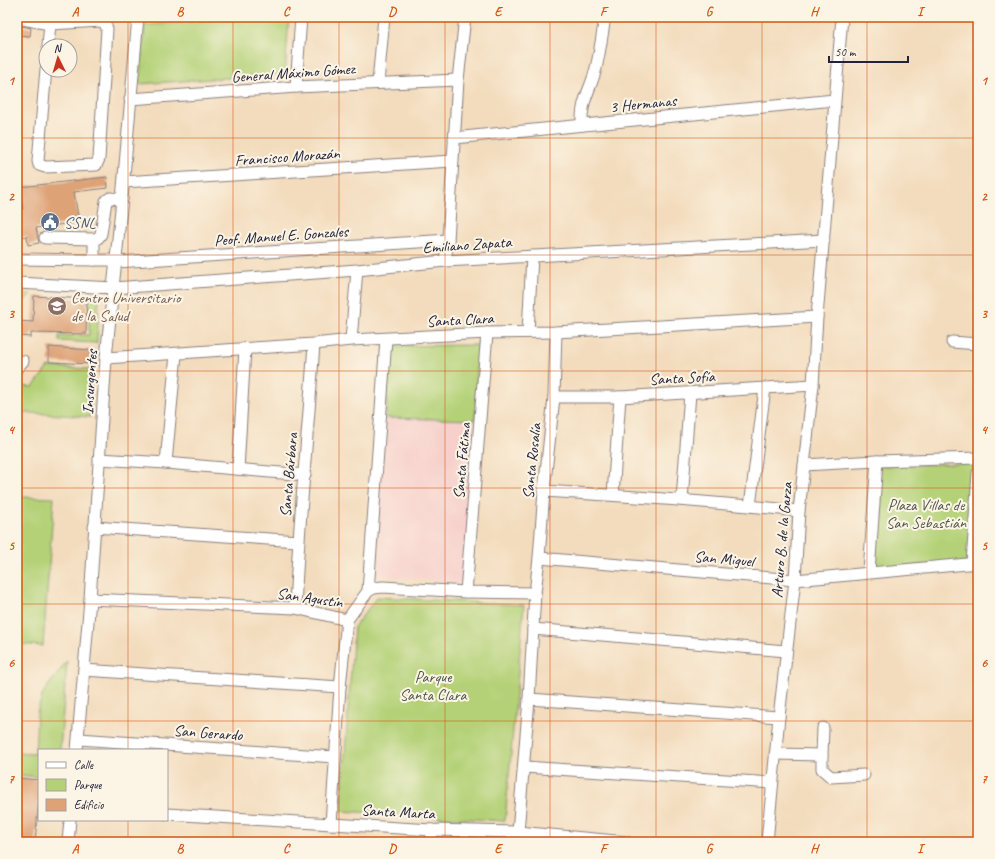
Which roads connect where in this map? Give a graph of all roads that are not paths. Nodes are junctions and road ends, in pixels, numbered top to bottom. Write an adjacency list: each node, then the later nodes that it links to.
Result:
1 (138, 17): 14 (street, Insurgentes)
2 (301, 17): 13 (street)
3 (384, 17): 12 (street)
4 (465, 17): 11 (street)
5 (605, 17): 16 (street)
6 (842, 17): 15 (street, Arturo B. de la Garza)
7 (21, 18): 8 (street)
8 (50, 24): 9 (street); 10 (street)
9 (49, 38)
10 (45, 78)
11 (458, 80): 12 (street, General Máximo Gómez); 17 (street)
12 (378, 83): 13 (street, General Máximo Gómez)
13 (296, 87): 14 (street, General Máximo Gómez)
14 (130, 99): 19 (street, Insurgentes)
15 (834, 100): 16 (street, 3 Hermanas); 24 (street, Arturo B. de la Garza)
16 (582, 125): 17 (street, 3 Hermanas)
17 (454, 138): 18 (street)
18 (452, 161): 19 (street, Francisco Morazán); 23 (street)
19 (124, 182): 20 (street, Insurgentes)
20 (122, 199): 22 (street); 29 (street, Insurgentes)
21 (45, 238): 22 (street)
22 (94, 239): 27 (street)
23 (448, 240): 28 (street); 29 (street, Peof. Manuel E. Gonzales)
24 (824, 240): 25 (street, Emiliano Zapata); 33 (street, Arturo B. de la Garza)
25 (532, 256): 28 (street, Emiliano Zapata); 34 (street)
26 (17, 259): 27 (street, Peof. Manuel E. Gonzales)
27 (94, 260): 29 (street, Peof. Manuel E. Gonzales)
28 (445, 261): 30 (street, Emiliano Zapata)
29 (116, 262): 32 (street, Insurgentes)
30 (357, 270): 32 (street, Emiliano Zapata); 38 (street)
31 (17, 283): 32 (street, Emiliano Zapata)
32 (114, 288): 44 (street, Insurgentes)
33 (817, 317): 35 (street, Santa Clara); 45 (street, Arturo B. de la Garza)
34 (528, 332): 35 (street, Santa Clara); 36 (street, Santa Clara)
35 (556, 332): 48 (street, Santa Rosalía)
36 (487, 333): 37 (street, Santa Clara); 70 (street, Santa Fátima)
37 (386, 339): 38 (street, Santa Clara); 69 (street)
38 (351, 340): 40 (street, Santa Clara)
39 (952, 342): 41 (street)
40 (314, 344): 42 (street, Santa Clara); 57 (street, Santa Bárbara)
41 (978, 344)
42 (245, 349): 43 (street, Santa Clara); 55 (street)
43 (176, 354): 44 (street, Santa Clara); 53 (street)
44 (106, 358): 51 (street, Insurgentes)
45 (813, 385): 46 (street, Santa Sofía); 54 (street, Arturo B. de la Garza)
46 (765, 388): 47 (street, Santa Sofía); 61 (street)
47 (690, 393): 49 (street, Santa Sofía); 60 (street)
48 (554, 397): 49 (street, Santa Sofía); 58 (street, Santa Rosalía)
49 (620, 397): 59 (street)
50 (978, 458): 52 (street)
51 (99, 460): 53 (street); 63 (street, Insurgentes)
52 (877, 461): 54 (street); 67 (street)
53 (166, 463): 55 (street)
54 (804, 465): 62 (street, Arturo B. de la Garza)
55 (238, 469): 57 (street)
56 (978, 473): 66 (street)
57 (305, 475): 64 (street, Santa Bárbara)
58 (544, 491): 59 (street); 65 (street, Santa Rosalía)
59 (613, 495): 60 (street)
60 (682, 500): 61 (street)
61 (750, 506): 62 (street)
62 (799, 511): 68 (street, Arturo B. de la Garza)
63 (94, 527): 64 (street); 72 (street, Insurgentes)
64 (298, 541): 73 (street, Santa Bárbara)
65 (539, 558): 68 (street, San Miguel); 71 (street, Santa Rosalía)
66 (975, 564): 67 (street, San Miguel)
67 (869, 572): 68 (street, San Miguel)
68 (795, 580): 76 (street, Arturo B. de la Garza)
69 (368, 591): 70 (street, San Agustín); 74 (street, San Agustín)
70 (466, 592): 71 (street, San Agustín)
71 (535, 593): 75 (street, Santa Rosalía)
72 (90, 599): 73 (street, San Agustín); 77 (street, Insurgentes)
73 (295, 608): 74 (street, San Agustín)
74 (347, 620): 78 (street)
75 (533, 629): 76 (street); 79 (street, Santa Rosalía)
76 (786, 651): 80 (street, Arturo B. de la Garza)
77 (84, 670): 78 (street); 82 (street, Insurgentes)
78 (340, 687): 85 (street)
79 (529, 699): 80 (street); 86 (street, Santa Rosalía)
80 (779, 717): 83 (street, Arturo B. de la Garza)
81 (823, 728): 84 (street)
82 (78, 744): 85 (street, San Gerardo)
83 (775, 754): 84 (street); 88 (street, Arturo B. de la Garza)
84 (822, 755): 87 (street)
85 (335, 757): 91 (street)
86 (524, 767): 88 (street); 93 (street, Santa Rosalía)
87 (864, 775)
88 (772, 783): 97 (street, Arturo B. de la Garza)
89 (168, 814): 91 (street, Santa Marta)
90 (70, 821): 94 (street)
91 (331, 824): 92 (street, Santa Marta)
92 (432, 830): 93 (street, Santa Marta); 95 (street)
93 (518, 832): 96 (street, Santa Marta)
94 (68, 842)
95 (431, 842)
96 (627, 842)
97 (767, 842)

